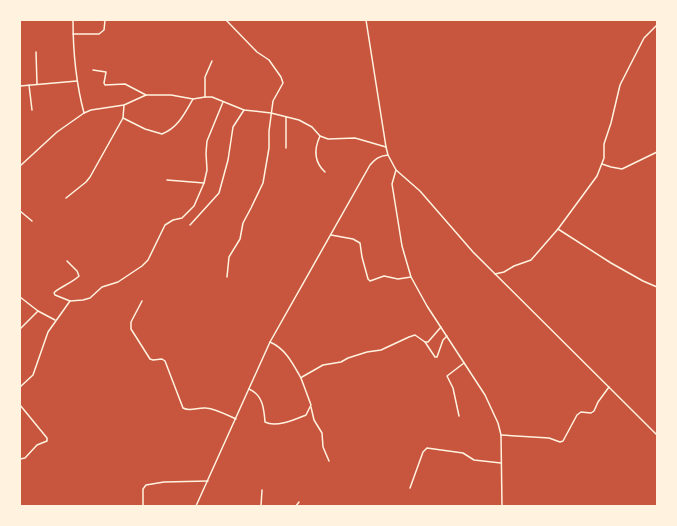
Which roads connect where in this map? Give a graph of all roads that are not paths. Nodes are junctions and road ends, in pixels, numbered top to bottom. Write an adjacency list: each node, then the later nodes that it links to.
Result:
1 (73, 20): 6 (street)
2 (105, 20): 6 (street)
3 (226, 20): 22 (street)
4 (366, 20): 26 (street)
5 (657, 25): 32 (street)
6 (73, 34): 10 (street)
7 (36, 52): 11 (street)
8 (212, 61): 15 (street)
9 (93, 70): 14 (street)
10 (76, 81): 11 (street); 21 (street)
11 (37, 84): 12 (street)
12 (29, 85): 13 (street); 19 (street)
13 (20, 86)
14 (146, 95): 16 (street); 18 (street)
15 (206, 97): 16 (street); 17 (street)
16 (193, 98): 24 (street)
17 (223, 102): 20 (street); 37 (street)
18 (124, 105): 21 (street); 24 (street)
19 (32, 110)
20 (244, 110): 22 (street); 41 (street)
21 (84, 113): 31 (street)
22 (271, 113): 23 (street); 46 (street)
23 (286, 117): 25 (street); 27 (street)
24 (123, 118): 38 (street)
25 (320, 136): 26 (street); 35 (street)
26 (386, 147): 29 (street)
27 (286, 148)
28 (657, 152): 32 (street)
29 (388, 155): 34 (street); 43 (street)
30 (20, 162): 31 (street)
31 (23, 163): 33 (street)
32 (602, 164): 42 (street)
33 (20, 166)
34 (396, 170): 45 (street); 47 (street)
35 (325, 172)
36 (167, 180): 37 (street)
37 (204, 183): 50 (street)
38 (66, 198)
39 (20, 211): 40 (street)
40 (32, 221)
41 (190, 225)
42 (558, 229): 45 (street); 48 (street)
43 (330, 234): 47 (street); 57 (street)
44 (67, 261): 50 (street)
45 (496, 274): 62 (street)
46 (228, 277)
47 (410, 277): 54 (street)
48 (657, 287)
49 (20, 297): 52 (street)
50 (70, 301): 53 (street)
51 (142, 301): 67 (street)
52 (38, 311): 53 (street); 55 (street)
53 (55, 320): 61 (street)
54 (441, 327): 56 (street); 58 (street)
55 (20, 329)
56 (447, 336): 58 (street); 59 (street)
57 (270, 342): 60 (street); 63 (street)
58 (425, 342): 60 (street)
59 (464, 363): 66 (street); 68 (street)
60 (301, 378): 65 (street)
61 (20, 387)
62 (609, 387): 68 (street); 69 (street)
63 (249, 389): 65 (street); 67 (street)
64 (20, 405): 70 (street)
65 (311, 405): 71 (street)
66 (459, 416)
67 (236, 419): 73 (street)
68 (501, 435): 72 (street)
69 (657, 435)
70 (20, 459)
71 (329, 461)
72 (501, 463): 74 (street); 81 (street)
73 (208, 481): 77 (street); 78 (street)
74 (410, 488)
75 (262, 490): 79 (street)
76 (299, 502): 80 (street)
77 (142, 506)
78 (196, 506)
79 (261, 506)
80 (296, 506)
81 (502, 506)

